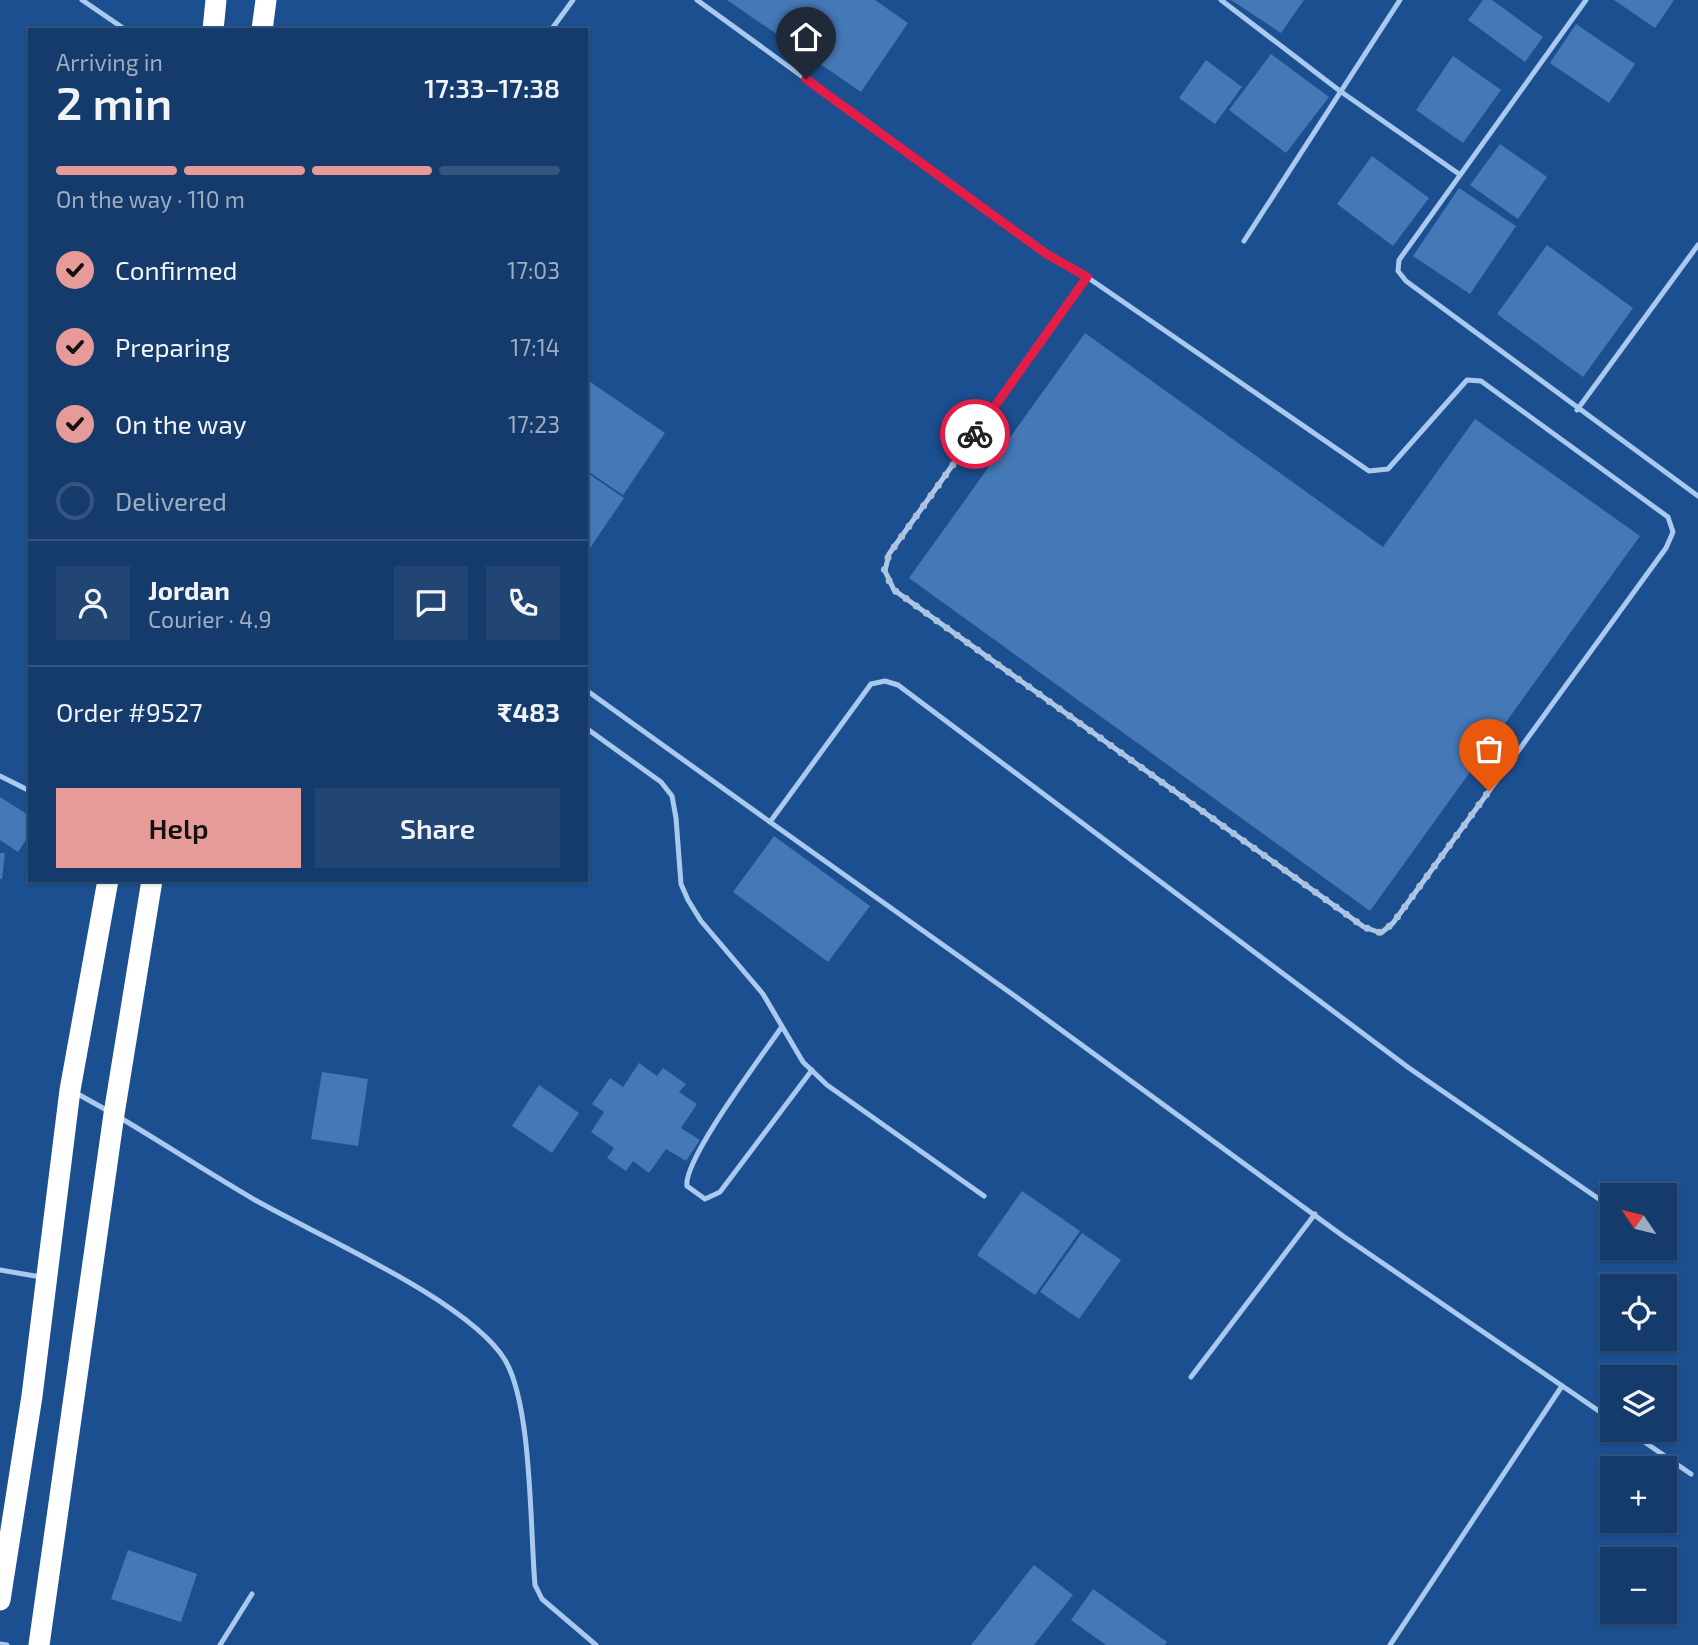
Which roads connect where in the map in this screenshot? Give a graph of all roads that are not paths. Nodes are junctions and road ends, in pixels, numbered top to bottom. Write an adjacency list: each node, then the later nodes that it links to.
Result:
1 (82, 0): 9 (lane)
2 (216, 0): 10 (highway)
3 (266, 0): 11 (highway)
4 (573, 0): 12 (lane)
5 (697, 0): 17 (lane)
6 (1221, 0): 13 (lane)
7 (1400, 0): 13 (lane)
8 (1586, 0): 14 (lane)
9 (123, 28)
10 (213, 28)
11 (262, 28)
12 (552, 28)
13 (1340, 91): 14 (lane); 15 (lane)
14 (1458, 174): 18 (lane)
15 (1244, 241)
16 (1698, 245): 18 (lane)
17 (1087, 277): 17 (lane)
18 (1577, 410): 19 (lane)
19 (1698, 496)
20 (588, 691): 24 (lane)
21 (588, 729): 27 (lane)
22 (0, 776): 23 (lane)
23 (28, 789)
24 (770, 822): 32 (lane); 33 (lane)
25 (108, 882): 29 (highway)
26 (152, 882): 30 (highway)
27 (781, 1028): 28 (lane); 28 (lane)
28 (812, 1070): 31 (lane)
29 (70, 1090): 30 (lane); 35 (highway)
30 (114, 1114): 45 (highway); 47 (lane)
31 (984, 1196)
32 (1600, 1200)
33 (1315, 1214): 36 (lane); 37 (lane)
34 (0, 1270): 35 (lane)
35 (47, 1278): 42 (highway)
36 (1191, 1377)
37 (1562, 1386): 38 (lane); 48 (lane)
38 (1600, 1412)
39 (1644, 1442): 40 (lane)
40 (1691, 1474)
41 (252, 1594): 46 (lane)
42 (0, 1600)
43 (0, 1644): 44 (lane)
44 (7, 1645)
45 (39, 1645)
46 (220, 1645)
47 (596, 1645)
48 (1390, 1645)

